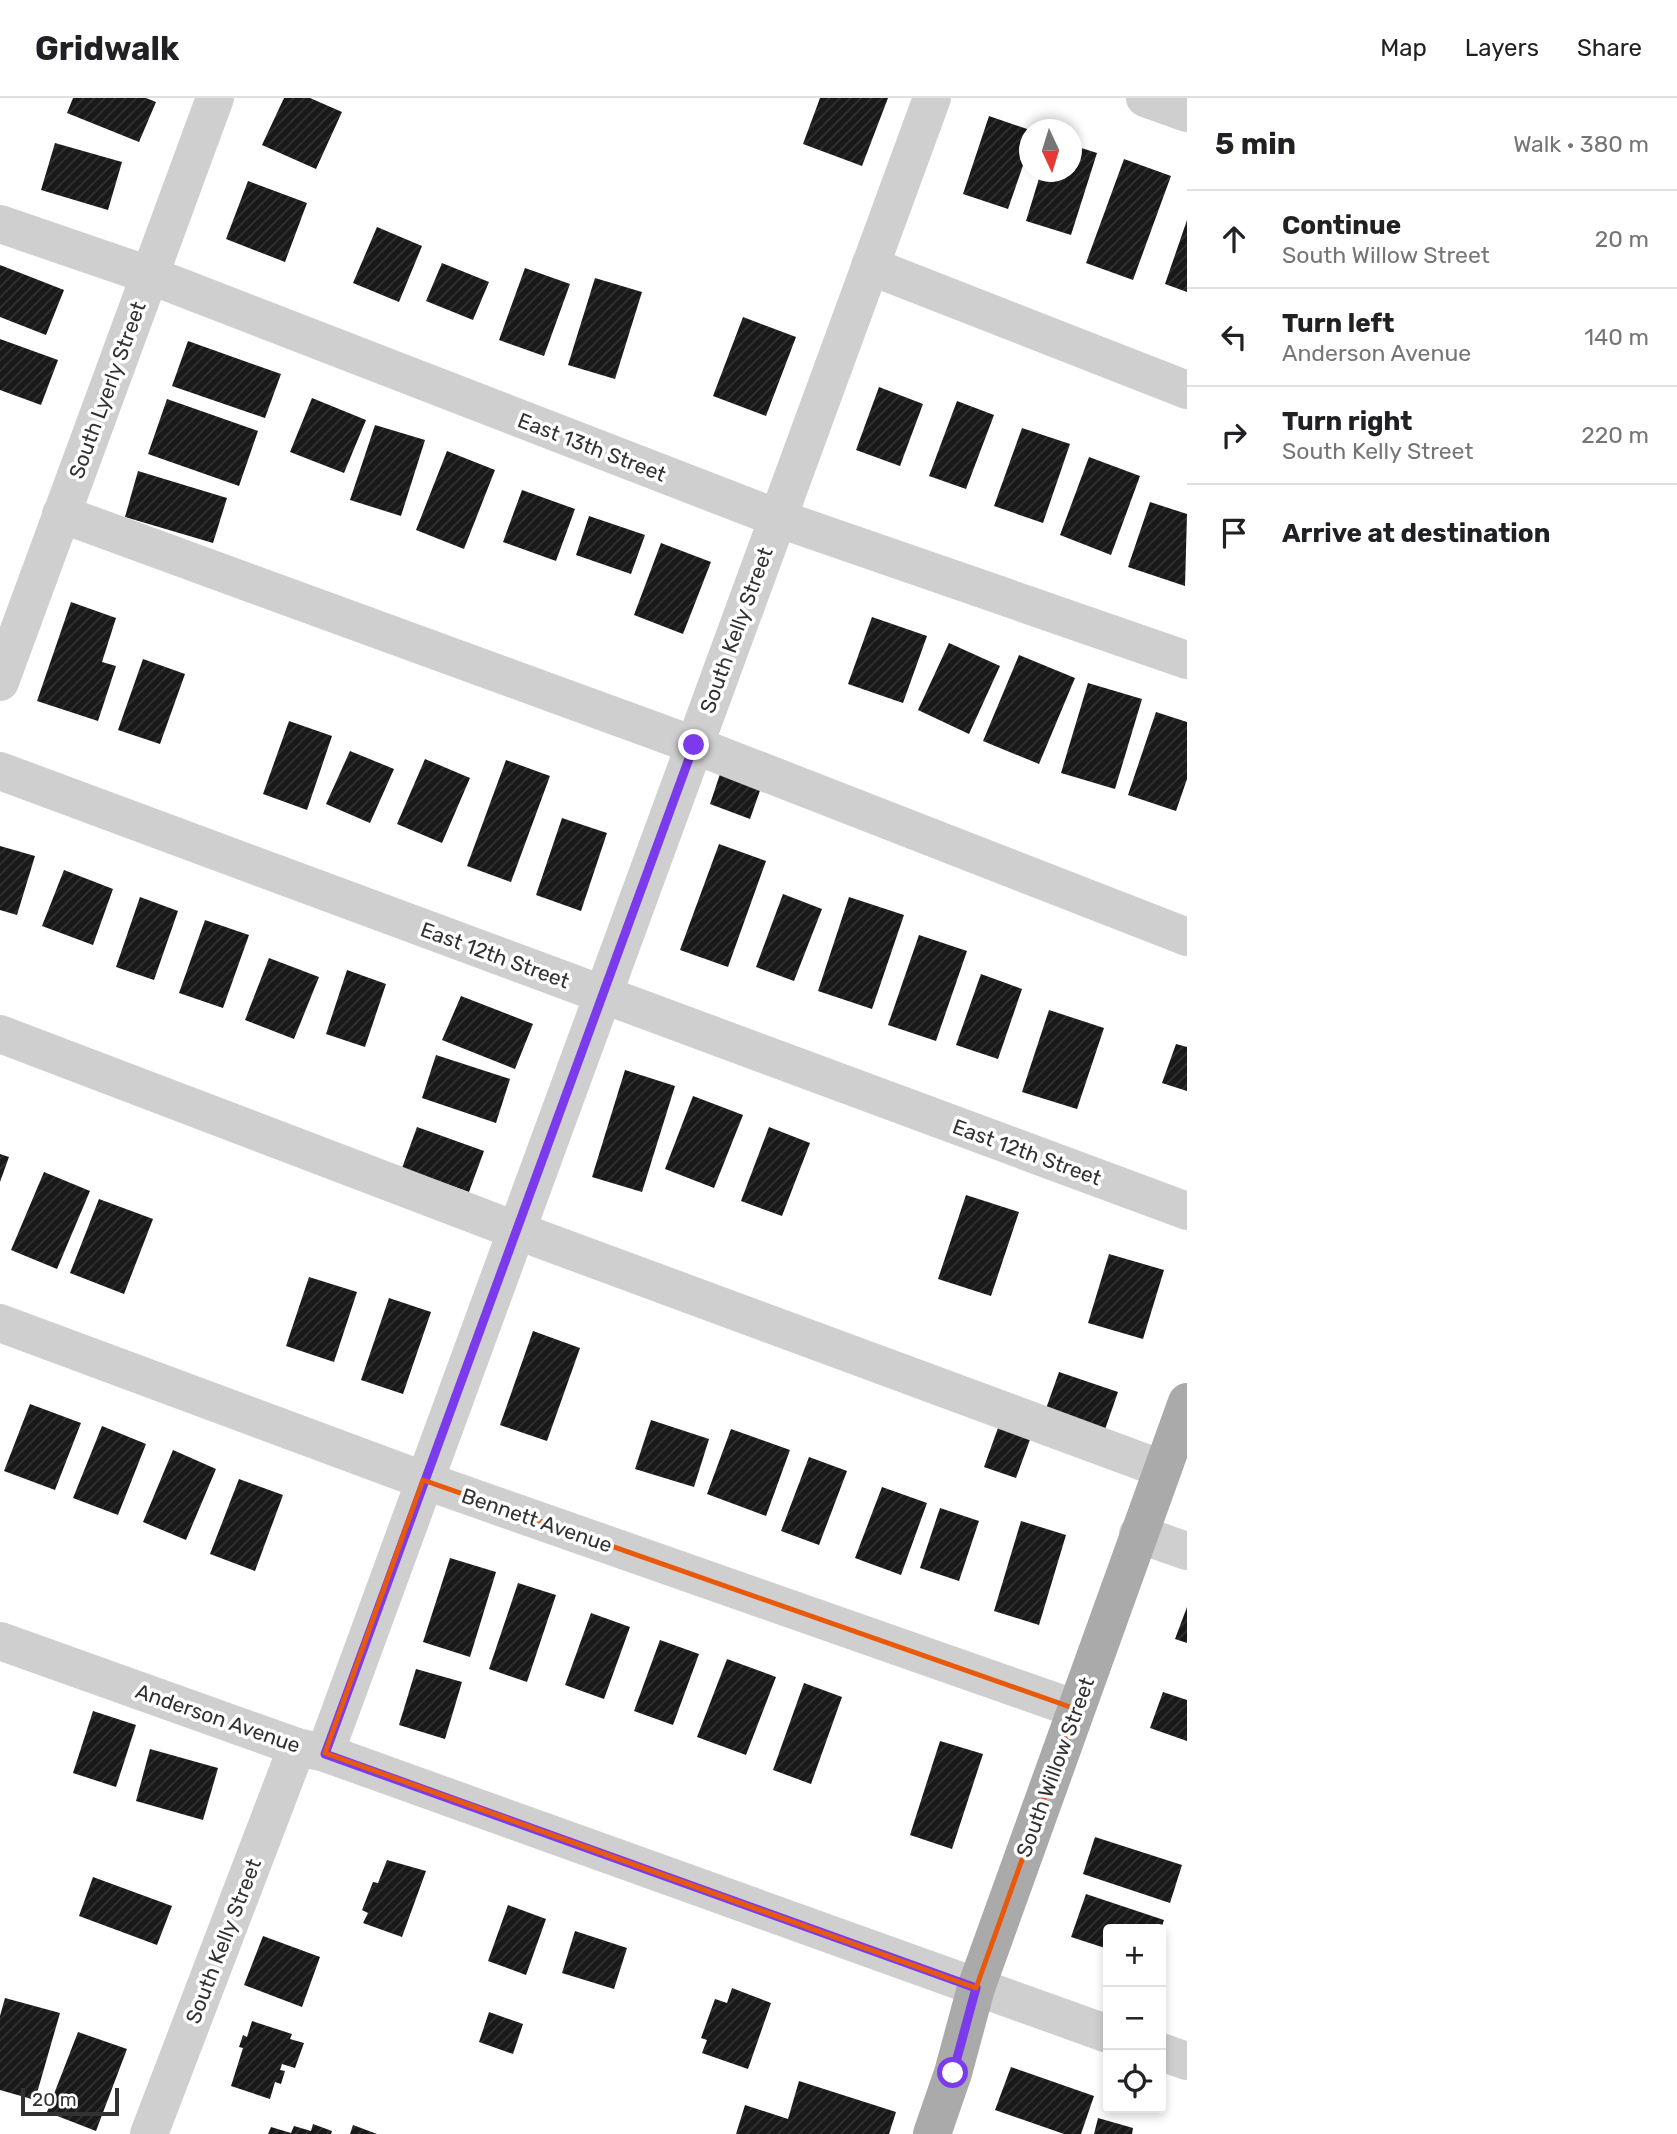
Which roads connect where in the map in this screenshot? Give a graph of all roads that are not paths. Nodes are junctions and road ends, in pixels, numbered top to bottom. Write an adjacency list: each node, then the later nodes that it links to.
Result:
1 (215, 98): 7 (street, South Lyerly Street)
2 (932, 98): 6 (street, South Kelly Street)
3 (1145, 98): 4 (street)
4 (1187, 113)
5 (0, 224): 7 (street, East 13th Street)
6 (870, 266): 8 (street); 10 (street, South Kelly Street)
7 (149, 275): 9 (street, South Lyerly Street); 10 (street, East 13th Street)
8 (1187, 390)
9 (61, 514): 12 (street, South Lyerly Street); 13 (street)
10 (777, 518): 11 (street, East 13th Street); 13 (street, South Kelly Street)
11 (1187, 660)
12 (0, 682)
13 (694, 745): 15 (street); 16 (street, South Kelly Street)
14 (0, 771): 16 (street, East 12th Street)
15 (1187, 937)
16 (602, 995): 18 (street, East 12th Street); 19 (street, South Kelly Street)
17 (0, 1034): 19 (street)
18 (1187, 1212)
19 (516, 1230): 22 (street); 23 (street, South Kelly Street)
20 (0, 1323): 23 (street, Bennett Avenue)
21 (1187, 1402): 22 (main road, South Willow Street)
22 (1162, 1469): 24 (main road, South Willow Street)
23 (423, 1480): 27 (street, Bennett Avenue); 28 (street, South Kelly Street)
24 (1138, 1534): 25 (street); 27 (main road, South Willow Street)
25 (1187, 1551)
26 (0, 1641): 28 (street, Anderson Avenue)
27 (1076, 1709): 29 (main road, South Willow Street)
28 (311, 1750): 29 (street, Anderson Avenue); 33 (street, South Kelly Street)
29 (976, 1988): 30 (street, Anderson Avenue); 34 (main road, South Willow Street)
30 (1103, 2032)
31 (1166, 2054): 32 (street)
32 (1187, 2061)
33 (149, 2134)
34 (932, 2134)

